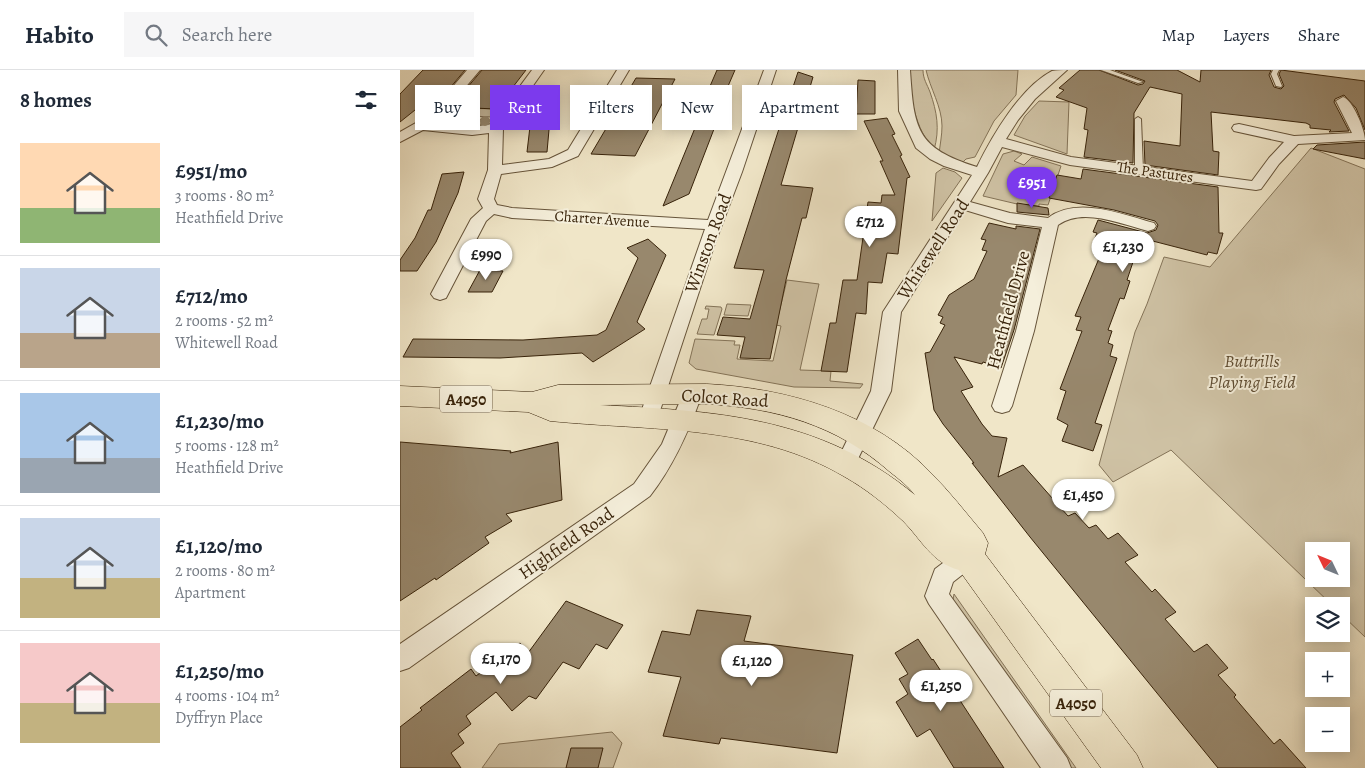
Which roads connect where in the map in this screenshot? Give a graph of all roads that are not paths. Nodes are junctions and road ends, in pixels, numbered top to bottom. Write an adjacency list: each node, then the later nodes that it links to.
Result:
1 (474, 70): 10 (street)
2 (538, 70): 11 (street)
3 (623, 70): 24 (street)
4 (770, 70): 30 (street, Winston Road)
5 (904, 70): 26 (street)
6 (1061, 70): 23 (street, Whitewell Road)
7 (1104, 70): 9 (lane)
8 (1276, 70): 12 (lane)
9 (1140, 82)
10 (462, 85)
11 (527, 85)
12 (1279, 86)
13 (1343, 101): 20 (street)
14 (1138, 119): 25 (lane)
15 (1239, 128): 22 (street)
16 (415, 130): 21 (street)
17 (462, 130): 18 (street)
18 (480, 130)
19 (496, 130): 24 (street)
20 (1362, 135): 22 (street)
21 (400, 138)
22 (1294, 140): 25 (street, The Pastures)
23 (997, 141): 25 (street, The Pastures); 26 (street, Whitewell Road)
24 (495, 170): 28 (street)
25 (1139, 170)
26 (981, 173): 27 (street, Whitewell Road)
27 (962, 204): 29 (street); 37 (street, Whitewell Road)
28 (491, 210): 30 (street, Charter Avenue); 32 (street)
29 (1051, 224): 31 (street); 35 (street, Heathfield Drive)
30 (713, 225): 34 (street, Winston Road)
31 (1148, 226)
32 (440, 294)
33 (400, 396): 34 (main road, Colcot Road / A4050)
34 (654, 406): 36 (main road, Colcot Road / A4050)
35 (1002, 406)
36 (688, 407): 37 (main road, Colcot Road / A4050); 38 (main road, Colcot Road / A4050); 40 (street, Highfield Road)
37 (861, 435): 38 (street, Whitewell Road); 39 (main road, Colcot Road / A4050)
38 (846, 463): 39 (main road, Colcot Road / A4050)
39 (968, 557): 41 (street); 42 (main road, Colcot Road / A4050)
40 (400, 659)
41 (1056, 768)
42 (1124, 768)

